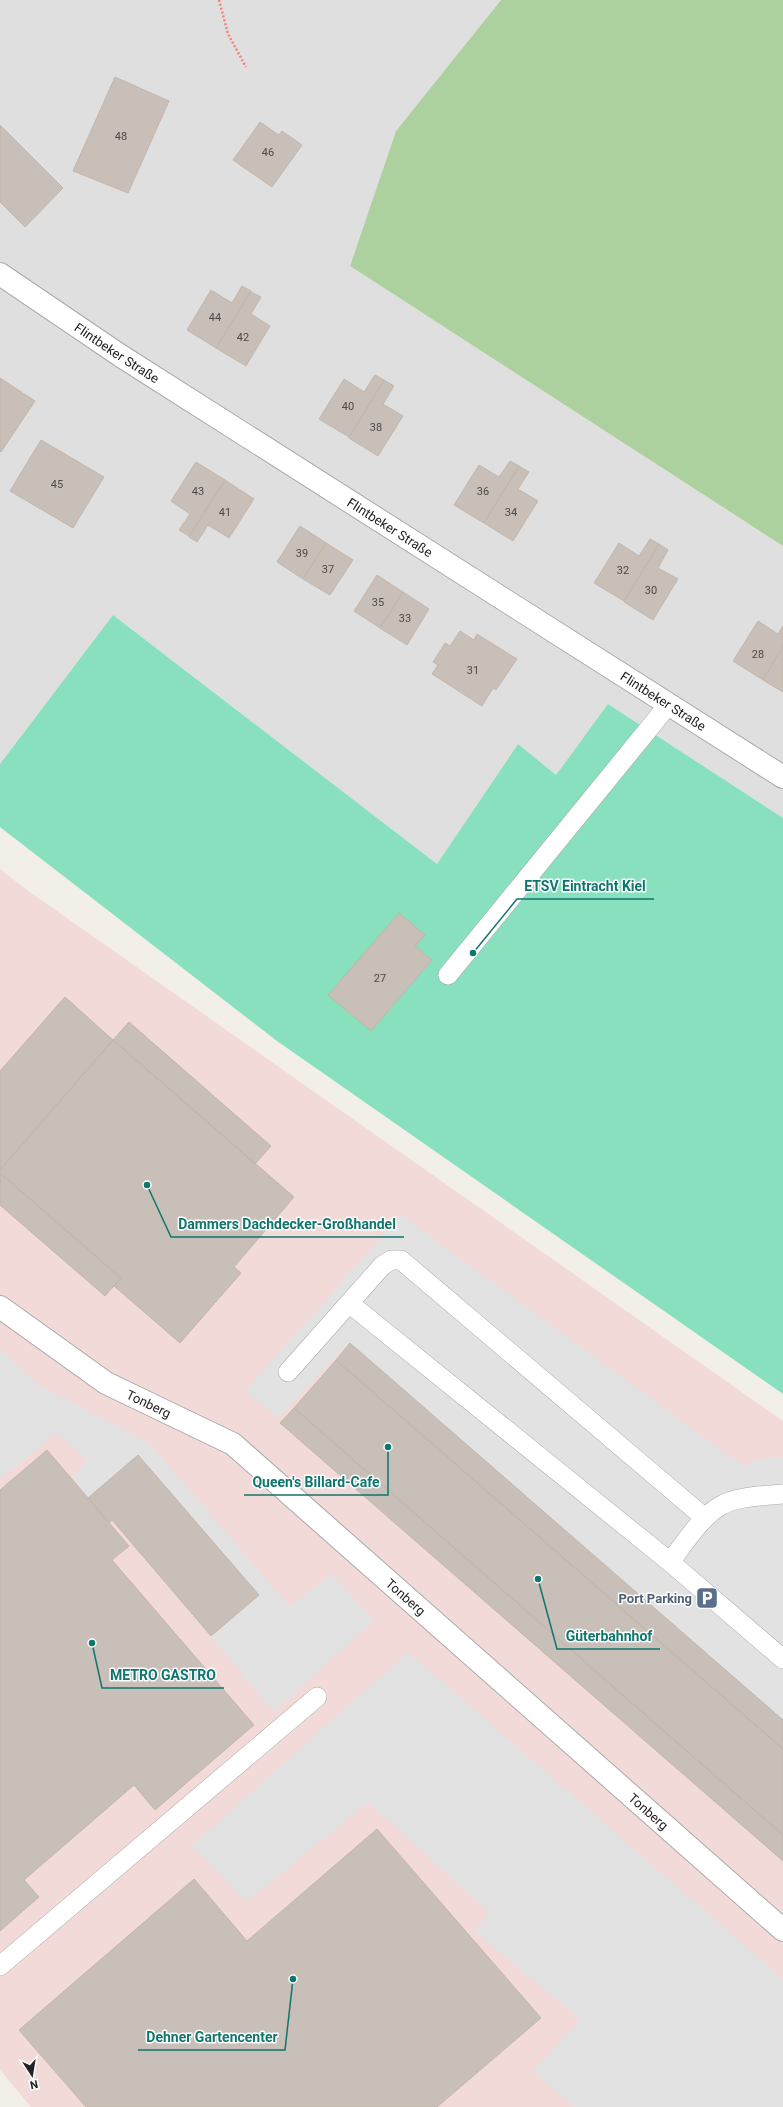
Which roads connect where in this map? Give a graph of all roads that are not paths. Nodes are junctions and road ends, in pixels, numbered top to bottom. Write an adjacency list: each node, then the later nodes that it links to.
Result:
1 (0, 274): 2 (street, Flintbeker Straße)
2 (669, 704): 3 (street, Flintbeker Straße); 4 (lane)
3 (783, 777)
4 (448, 975)
5 (349, 1303): 7 (lane); 9 (lane); 10 (lane)
6 (0, 1306): 13 (street, Tonberg)
7 (288, 1372)
8 (783, 1494): 9 (lane)
9 (705, 1518): 10 (lane)
10 (670, 1562): 11 (lane)
11 (783, 1659)
12 (317, 1697): 14 (lane)
13 (783, 1930)
14 (0, 1966)

